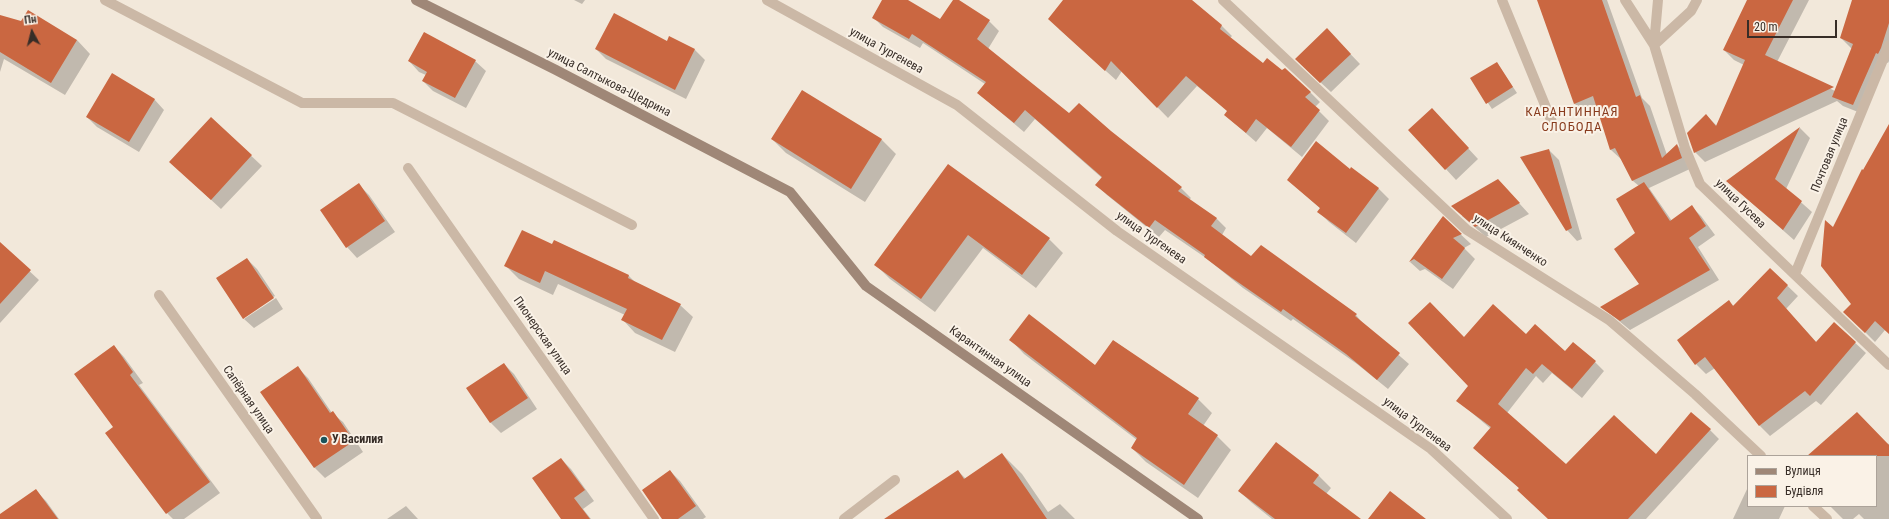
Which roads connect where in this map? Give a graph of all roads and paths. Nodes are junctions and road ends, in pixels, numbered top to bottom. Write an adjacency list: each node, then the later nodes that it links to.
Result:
1 (105, 0): 14 (street)
2 (416, 0): 13 (main road, улица Салтыкова-Щедрина)
3 (767, 0): 25 (street, улица Тургенева)
4 (1223, 0): 18 (street, улица Киянченко)
5 (1502, 0): 11 (street)
6 (1625, 0): 9 (street, улица Гусева)
7 (1658, 0): 9 (street)
8 (1696, 0): 9 (street)
9 (1654, 45): 15 (street, улица Гусева)
10 (1889, 45): 15 (street, Почтовая улица)
11 (1554, 127)
12 (408, 168): 22 (street, Пионерская улица)
13 (790, 192): 24 (main road, Карантинная улица)
14 (632, 225)
15 (1795, 274): 17 (street, улица Гусева)
16 (159, 295): 21 (street, Сапёрная улица)
17 (1889, 365)
18 (1759, 455)
19 (895, 480): 23 (street)
20 (1814, 507): 26 (street)
21 (317, 519)
22 (654, 519)
23 (844, 519)
24 (1198, 519)
25 (1507, 519)
26 (1827, 519)

